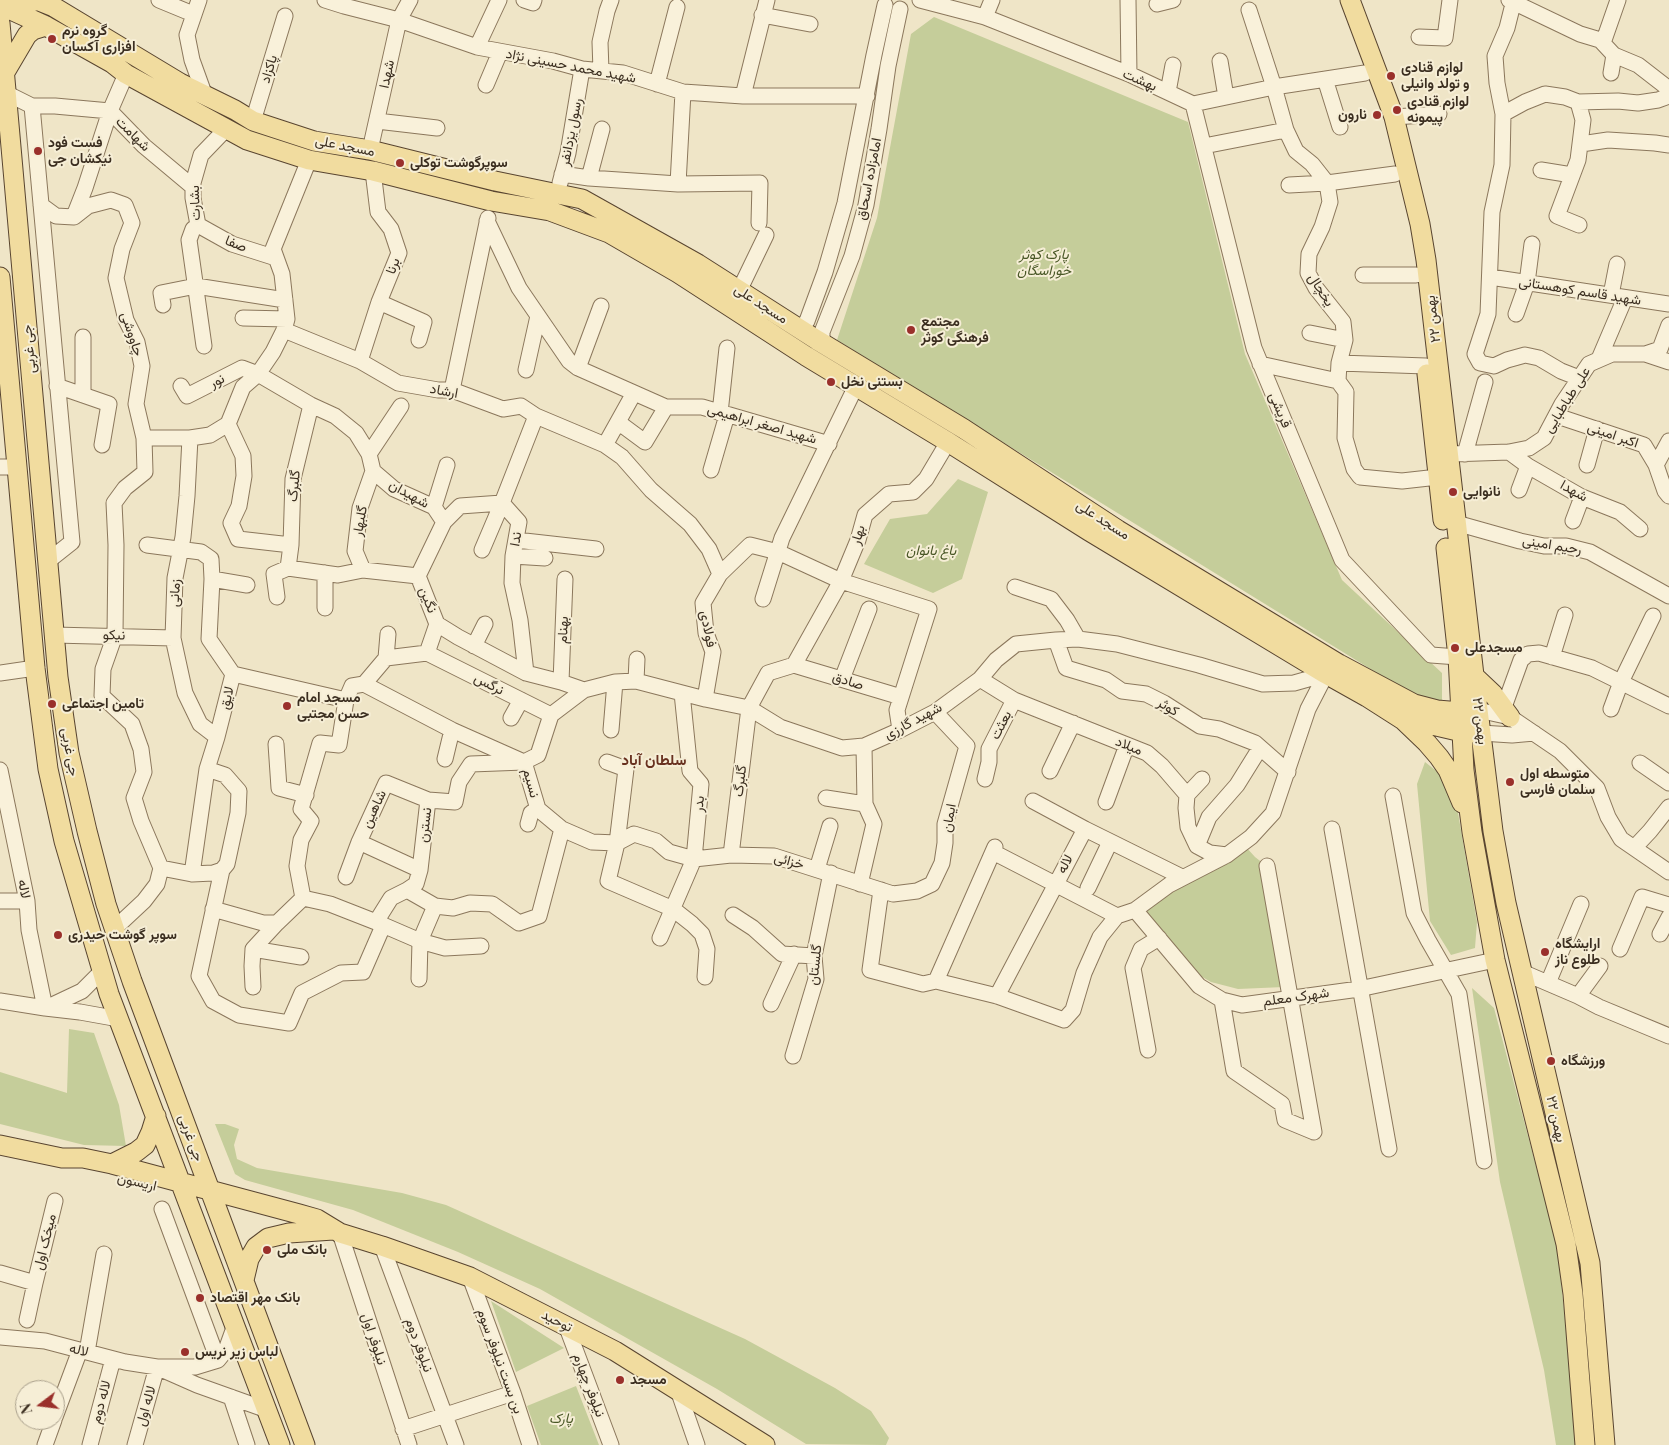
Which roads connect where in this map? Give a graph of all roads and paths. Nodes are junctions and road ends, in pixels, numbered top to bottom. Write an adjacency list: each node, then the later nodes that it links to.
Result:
1 (38, 0): 20 (main road, مسجد علی); 47 (main road, مسجد علی)
2 (158, 0): 21 (street)
3 (325, 0): 27 (street, شهید محمد حسینی نژاد)
4 (410, 0): 27 (street, شهدا)
5 (499, 0): 33 (street)
6 (524, 0): 7 (street)
7 (534, 0)
8 (611, 0): 40 (street)
9 (921, 0): 18 (street); 26 (street, بهشت)
10 (992, 0): 26 (street)
11 (1128, 0): 45 (street)
12 (1172, 0): 19 (street)
13 (1337, 0): 41 (main road, ۲۲ بهمن)
14 (1350, 0): 66 (main road, ۲۲ بهمن)
15 (1450, 0): 31 (street)
16 (1618, 0): 32 (street)
17 (1512, 1): 32 (street); 65 (street)
18 (896, 4): 57 (street, امامزاده اسحاق); 96 (street, امامزاده اسحاق)
19 (1157, 4)
20 (0, 5): 30 (main road, مسجد علی)
21 (196, 7): 36 (street)
22 (677, 7): 48 (street)
23 (765, 7): 29 (street); 56 (street)
24 (1249, 10): 50 (street)
25 (285, 16): 68 (street, پاکزاد)
26 (985, 17): 45 (street, بهشت)
27 (399, 20): 33 (street, شهید محمد حسینی نژاد); 67 (street, شهدا)
28 (0, 23): 43 (main road, جی غربی)
29 (810, 24)
30 (46, 26): 43 (main road); 44 (main road, مسجد علی)
31 (1419, 38)
32 (1603, 44): 35 (street)
33 (477, 47): 34 (street, شهید محمد حسینی نژاد)
34 (500, 52): 39 (street, شهید محمد حسینی نژاد); 49 (street)
35 (1614, 55): 42 (street); 51 (street)
36 (192, 60): 47 (street); 55 (street)
37 (1220, 61): 59 (street)
38 (1173, 64): 54 (street)
39 (582, 69): 40 (street, شهید محمد حسینی نژاد); 82 (street, رسول یزدانفر)
40 (601, 71): 48 (street, شهید محمد حسینی نژاد)
41 (1365, 73): 46 (street); 83 (main road, ۲۲ بهمن)
42 (1612, 73)
43 (4, 74): 52 (main road, جی غربی)
44 (126, 74): 63 (street); 71 (main road, مسجد علی)
45 (1129, 74): 54 (street, بهشت)
46 (1325, 79): 50 (street); 69 (street)
47 (180, 84): 55 (main road, مسجد علی)
48 (657, 84): 53 (street, شهید محمد حسینی نژاد)
49 (486, 85)
50 (1274, 87): 59 (street); 73 (street)
51 (1669, 89)
52 (6, 92): 62 (street); 198 (main road, جی غربی)
53 (683, 92): 56 (street, شهید محمد حسینی نژاد); 87 (street)
54 (1168, 92): 61 (street, بهشت)
55 (205, 96): 68 (main road, مسجد علی)
56 (743, 96): 57 (street, شهید محمد حسینی نژاد)
57 (867, 96): 94 (street, امامزاده اسحاق)
58 (1669, 96): 60 (street)
59 (1226, 97): 61 (street)
60 (1578, 102): 65 (street); 74 (street)
61 (1193, 104): 76 (street, قریشی)
62 (32, 106): 63 (street, شهامت); 95 (street)
63 (110, 111): 89 (street, شهامت); 97 (street)
64 (1439, 114): 66 (street)
65 (1503, 114): 106 (street)
66 (1394, 117): 91 (main road, ۲۲ بهمن)
67 (377, 121): 70 (street); 77 (street, شهدا)
68 (253, 122): 77 (main road, مسجد علی)
69 (1340, 127)
70 (437, 128)
71 (226, 129): 78 (main road, مسجد علی); 89 (street, بشارت)
72 (602, 129): 85 (street)
73 (1286, 130): 76 (street); 86 (street)
74 (1580, 144): 75 (street); 84 (street)
75 (1669, 145)
76 (1204, 146): 137 (street, قریشی)
77 (370, 150): 81 (main road, مسجد علی)
78 (309, 160): 80 (main road, مسجد علی); 102 (street)
79 (1541, 170): 84 (street)
80 (373, 172): 90 (main road, مسجد علی); 114 (street, برنا)
81 (463, 173): 90 (main road); 92 (main road, مسجد علی)
82 (562, 174): 85 (street); 92 (street, رسول یزدانفر)
83 (1395, 174): 86 (street); 91 (main road, ۲۲ بهمن)
84 (1572, 176): 100 (street)
85 (589, 178): 87 (street)
86 (1326, 182): 88 (street); 128 (street, یخچال)
87 (678, 184): 111 (street)
88 (1289, 185)
89 (193, 187): 99 (street, بشارت)
90 (458, 193): 93 (main road, مسجد علی)
91 (1406, 193): 105 (main road, ۲۲ بهمن); 170 (main road, ۲۲ بهمن)
92 (557, 194): 111 (main road, مسجد علی)
93 (491, 201): 98 (street); 147 (main road, مسجد علی)
94 (845, 203): 96 (street); 123 (street, امامزاده اسحاق)
95 (41, 205): 97 (street); 145 (street)
96 (866, 205): 129 (street, امامزاده اسحاق)
97 (74, 217): 161 (street, چاووشی)
98 (487, 221): 119 (street, شهید اصغر ابراهیمی); 148 (street)
99 (198, 225): 102 (street, صفا); 110 (street, بشارت)
100 (1578, 225)
101 (1532, 244): 108 (street)
102 (276, 258): 113 (street)
103 (1617, 264): 112 (street)
104 (1363, 275): 105 (street)
105 (1416, 275): 138 (main road, ۲۲ بهمن)
106 (1490, 277): 108 (street, شهید قاسم کوهستانی); 142 (street)
107 (0, 278): 109 (main road, جی غربی)
108 (1527, 282): 112 (street, شهید قاسم کوهستانی); 118 (street)
109 (0, 283): 125 (main road, جی غربی)
110 (196, 286): 113 (street); 116 (street); 130 (street, بشارت)
111 (739, 291): 123 (main road, مسجد علی)
112 (1618, 296): 115 (street, شهید قاسم کوهستانی); 133 (street)
113 (285, 300): 121 (street)
114 (380, 302): 127 (street); 134 (street, برنا)
115 (1669, 304)
116 (163, 305)
117 (601, 306): 139 (street)
118 (1516, 314)
119 (538, 316): 139 (street, شهید اصغر ابراهیمی); 140 (street)
120 (243, 318): 121 (street)
121 (286, 324): 134 (street, ارشاد); 141 (street)
122 (1669, 325): 132 (street)
123 (799, 329): 129 (main road, مسجد علی)
124 (1310, 333): 128 (street)
125 (2, 335): 150 (main road, جی غربی)
126 (83, 337): 151 (street)
127 (418, 340)
128 (1345, 340): 136 (street, یخچال)
129 (822, 344): 188 (main road, مسجد علی)
130 (204, 346)
131 (727, 348): 155 (street)
132 (1645, 354): 133 (street, علی طباطبایی); 135 (street, علی طباطبایی)
133 (1599, 359): 142 (street, علی طباطبایی)
134 (360, 361): 148 (street, ارشاد)
135 (1669, 362)
136 (1339, 363): 138 (street); 143 (street, یخچال)
137 (1260, 364): 143 (street); 232 (street, قریشی)
138 (1426, 366): 178 (main road, ۲۲ بهمن)
139 (578, 368): 149 (street, شهید اصغر ابراهیمی)
140 (526, 370)
141 (258, 374): 146 (street, نور); 152 (street); 159 (street)
142 (1579, 378): 157 (street, علی طباطبایی)
143 (1338, 381): 178 (street, یخچال)
144 (1485, 382): 170 (street)
145 (57, 386): 151 (street); 198 (street)
146 (181, 386)
147 (856, 386): 164 (main road, مسجد علی); 166 (street)
148 (452, 390): 156 (street, ارشاد)
149 (634, 393): 154 (street, شهید اصغر ابراهیمی); 158 (street)
150 (5, 394): 175 (main road, جی غربی)
151 (83, 395): 165 (street)
152 (311, 405): 169 (street); 191 (street, گلبرگ)
153 (401, 406): 169 (street)
154 (666, 407): 155 (street, شهید اصغر ابراهیمی); 158 (street)
155 (724, 414): 166 (street, شهید اصغر ابراهیمی); 176 (street)
156 (536, 416): 167 (street, ارشاد); 182 (street)
157 (1557, 416): 160 (street, اکبر امینی); 168 (street, علی طباطبایی)
158 (618, 422): 167 (street)
159 (228, 424): 162 (street); 191 (street)
160 (1597, 429): 172 (street, اکبر امینی); 174 (street)
161 (144, 438): 162 (street); 220 (street, چاووشی)
162 (190, 438): 192 (street, زمانی)
163 (1669, 441): 172 (street)
164 (948, 442): 188 (main road, مسجد علی); 206 (street, بهار)
165 (102, 444)
166 (828, 444): 195 (street)
167 (605, 445): 202 (street, ارشاد)
168 (1508, 452): 170 (street, علی طباطبایی); 173 (street, شهدا)
169 (369, 454): 177 (street)
170 (1457, 454): 186 (main road, ۲۲ بهمن)
171 (447, 465): 183 (street)
172 (1656, 465): 180 (street, اکبر امینی)
173 (1528, 466): 179 (street); 181 (street, شهدا)
174 (1587, 466)
175 (9, 467): 231 (main road, جی غربی)
176 (711, 470)
177 (373, 471): 183 (street, شهیدان); 200 (street, گلبهار)
178 (1438, 477): 232 (main road, ۲۲ بهمن)
179 (1520, 490)
180 (1669, 496)
181 (1582, 497): 184 (street); 187 (street, شهدا)
182 (502, 503): 185 (street); 189 (street, ندا); 194 (street)
183 (434, 507): 185 (street, شهیدان)
184 (1573, 521)
185 (444, 522): 203 (street)
186 (1456, 523): 209 (street, رحیم امینی); 232 (main road, ۲۲ بهمن)
187 (1640, 529)
188 (1114, 537): 236 (main road, مسجد علی); 251 (main road, مسجد علی)
189 (516, 540): 193 (street); 196 (street, ندا)
190 (147, 545): 192 (street, لایق)
191 (291, 545): 199 (street, گلبرگ)
192 (181, 549): 204 (street, لایق); 221 (street, زمانی)
193 (596, 549)
194 (482, 550)
195 (778, 552): 202 (street, فولادی); 206 (street, فولادی); 211 (street)
196 (513, 556): 197 (street); 234 (street, ندا)
197 (545, 558)
198 (48, 561): 219 (main road, جی غربی)
199 (288, 568): 201 (street, نگین); 210 (street)
200 (363, 570): 201 (street, نگین); 203 (street, نگین)
201 (325, 573): 212 (street)
202 (720, 574): 247 (street, فولادی)
203 (418, 576): 216 (street, نگین)
204 (212, 579): 207 (street); 235 (street, لایق)
205 (565, 579): 240 (street, بهنام)
206 (841, 581): 229 (street); 246 (street, فولادی)
207 (247, 585)
208 (1015, 587): 222 (street)
209 (1669, 596)
210 (277, 597)
211 (763, 600)
212 (325, 608)
213 (869, 609): 237 (street)
214 (1566, 615): 226 (street)
215 (1653, 616): 242 (street)
216 (437, 624): 224 (street, نگین); 225 (street)
217 (485, 624): 224 (street)
218 (388, 634): 227 (street)
219 (54, 635): 220 (street, نیکو); 337 (main road, جی غربی)
220 (115, 635): 221 (street, نیکو); 310 (street, چاووشی)
221 (173, 638): 269 (street, زمانی)
222 (1078, 639): 223 (street, شهید گارزی); 236 (street, شهید گارزی)
223 (1056, 640): 238 (street, شهید گارزی); 273 (street, کوثر)
224 (474, 646): 234 (street, نگین)
225 (427, 653): 227 (street); 249 (street, نرگس)
226 (1552, 657): 242 (street); 258 (street)
227 (386, 658): 243 (street)
228 (638, 659): 239 (street)
229 (794, 665): 237 (street, صادق); 253 (street)
230 (0, 667): 233 (street)
231 (35, 668): 233 (street); 351 (main road, جی غربی)
232 (1464, 668): 255 (main road); 256 (main road, ۲۲ بهمن); 258 (main road)
233 (0, 673)
234 (526, 673): 240 (street, نگین)
235 (233, 674): 248 (street); 269 (street, لایق)
236 (1326, 674): 261 (main road, مسجد علی); 281 (street)
237 (842, 679): 246 (street, صادق)
238 (980, 679): 250 (street, میلاد); 257 (street, شهید گارزی)
239 (636, 681): 241 (street, شهید گارزی); 245 (street, شهید گارزی)
240 (561, 682): 244 (street, نگین)
241 (615, 682): 244 (street, شهید گارزی); 264 (street)
242 (1621, 682): 252 (street); 254 (street)
243 (358, 685): 248 (street); 263 (street, نسیم)
244 (584, 690): 259 (street, شهید گارزی)
245 (682, 693): 247 (street, شهید گارزی); 308 (street, بدر)
246 (901, 697): 265 (street)
247 (705, 699): 253 (street, شهید گارزی)
248 (346, 700): 285 (street)
249 (521, 700): 259 (street, نرگس); 260 (street)
250 (1014, 700): 262 (street, میلاد); 283 (street, بعثت)
251 (1409, 701): 255 (main road, مسجد علی); 261 (main road)
252 (1669, 706)
253 (749, 708): 272 (street, شهید گارزی); 306 (street, گلبرگ)
254 (1611, 709)
255 (1437, 710): 256 (main road, مسجد علی)
256 (1470, 711): 258 (street); 266 (main road, ۲۲ بهمن); 267 (main road, ۲۲ بهمن)
257 (935, 712): 265 (street, شهید گارزی); 322 (street, ایمان)
258 (1507, 712): 268 (street)
259 (551, 715): 275 (street)
260 (511, 718)
261 (1403, 720): 266 (main road); 300 (main road)
262 (1073, 723): 271 (street, میلاد); 280 (street)
263 (452, 730): 274 (street); 275 (street, نسیم)
264 (611, 730)
265 (900, 730): 272 (street, شهید گارزی)
266 (1462, 732): 267 (main road); 300 (main road, ۲۲ بهمن)
267 (1482, 733): 268 (street); 352 (main road, ۲۲ بهمن)
268 (1534, 733): 305 (street)
269 (217, 737): 278 (street, لایق)
270 (276, 744): 285 (street)
271 (1127, 745): 286 (street, میلاد); 291 (street)
272 (864, 746): 292 (street)
273 (1260, 748): 281 (street, کوثر); 304 (street)
274 (445, 759)
275 (524, 762): 289 (street, نسترن); 294 (street, نسیم)
276 (607, 762): 303 (street)
277 (1640, 762): 284 (street)
278 (207, 769): 311 (street); 315 (street, لایق)
279 (0, 770): 324 (street, لاله)
280 (1050, 771)
281 (1288, 772): 307 (street)
282 (1202, 778): 286 (street)
283 (985, 779)
284 (1669, 783)
285 (306, 794): 323 (street)
286 (1187, 794): 304 (street)
287 (1392, 796): 350 (street)
288 (826, 798): 292 (street)
289 (428, 800): 301 (street, شاهین); 312 (street, نسترن)
290 (1033, 801): 298 (street)
291 (1106, 802)
292 (865, 804): 319 (street)
293 (1669, 807): 305 (street)
294 (538, 809): 295 (street); 297 (street, نسیم)
295 (528, 824)
296 (830, 826): 313 (street, گلستان)
297 (562, 829): 303 (street, نسیم); 328 (street)
298 (1084, 829): 302 (street); 318 (street, لاله)
299 (1332, 829): 358 (street)
300 (1472, 832): 348 (main road, ۲۲ بهمن)
301 (359, 842): 312 (street); 316 (street, شاهین)
302 (1110, 842): 317 (street); 320 (street)
303 (617, 843): 308 (street, نسیم); 330 (street)
304 (1197, 846): 307 (street)
305 (1635, 848): 314 (street)
306 (731, 855): 308 (street, خزائی); 313 (street, خزائی)
307 (1227, 855): 317 (street)
308 (694, 859): 330 (street, بدر)
309 (1267, 866): 361 (street)
310 (161, 868): 315 (street); 337 (street)
311 (222, 870): 315 (street); 329 (street)
312 (420, 870): 321 (street, نسترن)
313 (824, 871): 319 (street, خزائی); 346 (street, گلستان)
314 (1669, 872)
315 (192, 874)
316 (346, 877)
317 (1182, 877): 331 (street)
318 (1055, 883): 333 (street); 355 (street); 359 (street, لاله)
319 (860, 884): 322 (street, خزائی)
320 (1088, 888)
321 (407, 890): 328 (street); 336 (street, نسترن)
322 (881, 890): 355 (street)
323 (304, 898): 335 (street); 336 (street)
324 (27, 901): 325 (street); 365 (street, لاله)
325 (0, 902)
326 (1580, 904): 356 (street)
327 (1669, 905): 344 (street)
328 (435, 906): 341 (street)
329 (213, 909): 335 (street); 336 (street, نسترن)
330 (673, 909): 339 (street, بدر); 353 (street)
331 (1135, 910): 333 (street); 340 (street, شهرک معلم)
332 (733, 915): 345 (street)
333 (1117, 916): 359 (street)
334 (1669, 917): 338 (street)
335 (277, 923): 343 (street)
336 (380, 924): 341 (street)
337 (114, 929): 377 (main road, جی غربی)
338 (1660, 934)
339 (660, 938)
340 (1158, 938): 362 (street, شهرک معلم); 368 (street)
341 (420, 942): 342 (street); 354 (street)
342 (481, 946)
343 (253, 949): 347 (street); 357 (street)
344 (1620, 949)
345 (794, 954): 346 (street); 364 (street)
346 (814, 956): 369 (street, گلستان)
347 (301, 957)
348 (1495, 960): 350 (street, شهرک معلم); 384 (main road, ۲۲ بهمن)
349 (1600, 966): 360 (street)
350 (1446, 971): 358 (street, شهرک معلم); 374 (street)
351 (102, 972): 365 (street); 366 (main road, جی غربی)
352 (1522, 972): 356 (street); 382 (main road, ۲۲ بهمن)
353 (705, 977)
354 (418, 979)
355 (936, 981): 359 (street)
356 (1548, 983): 360 (street)
357 (254, 987)
358 (1360, 989): 361 (street, شهرک معلم); 372 (street)
359 (997, 996)
360 (1578, 996): 367 (street)
361 (1290, 998): 362 (street, شهرک معلم); 362 (street)
362 (1222, 1000)
363 (0, 1001): 365 (street)
364 (771, 1004)
365 (45, 1008): 366 (street)
366 (119, 1019): 370 (main road, جی غربی)
367 (1669, 1036)
368 (1148, 1050)
369 (792, 1056)
370 (156, 1116): 375 (main road); 376 (main road, جی غربی)
371 (0, 1145): 373 (main road, اریسون)
372 (1389, 1149)
373 (62, 1158): 375 (main road, اریسون); 376 (main road, اریسون)
374 (1484, 1161)
375 (112, 1164): 376 (main road, اریسون)
376 (182, 1187): 377 (main road, اریسون); 390 (main road, جی غربی)
377 (212, 1195): 380 (main road, توحید); 387 (main road, جی غربی)
378 (55, 1201): 388 (street, میخک اول)
379 (162, 1209): 395 (street)
380 (336, 1232): 381 (main road, توحید); 387 (main road); 403 (street, نیلوفر اول)
381 (382, 1246): 386 (main road, توحید); 402 (street, نیلوفر دوم)
382 (1587, 1252): 384 (main road); 418 (main road, ۲۲ بهمن)
383 (104, 1254): 393 (street)
384 (1568, 1254): 417 (main road, ۲۲ بهمن)
385 (0, 1273): 388 (street)
386 (470, 1277): 391 (main road, توحید); 399 (street, بن بست نیلوفر سوم)
387 (244, 1280): 410 (main road, جی غربی)
388 (35, 1283): 389 (street, میخک اول)
389 (27, 1320)
390 (235, 1325): 395 (street); 401 (main road, جی غربی)
391 (566, 1325): 397 (main road, توحید); 414 (street, نیلوفر چهارم)
392 (0, 1337): 393 (street, لاله)
393 (83, 1351): 394 (street, لاله); 398 (street)
394 (113, 1359): 396 (street, لاله); 406 (street, لاله دوم)
395 (218, 1360): 396 (street)
396 (157, 1367): 400 (street); 407 (street, لاله اول)
397 (678, 1390): 415 (street); 416 (main road, توحید)
398 (65, 1393)
399 (513, 1393): 402 (street); 413 (street, بن بست نیلوفر سوم)
400 (231, 1397): 401 (street); 408 (street)
401 (267, 1410): 409 (main road, جی غربی)
402 (445, 1416): 403 (street); 412 (street, نیلوفر دوم)
403 (403, 1429): 411 (street, نیلوفر اول)
404 (50, 1430): 405 (street)
405 (44, 1445)
406 (90, 1445)
407 (135, 1445)
408 (247, 1445)
409 (280, 1445)
410 (305, 1445)
411 (409, 1445)
412 (456, 1445)
413 (530, 1445)
414 (611, 1445)
415 (697, 1445)
416 (765, 1445)
417 (1585, 1445)
418 (1605, 1445)

